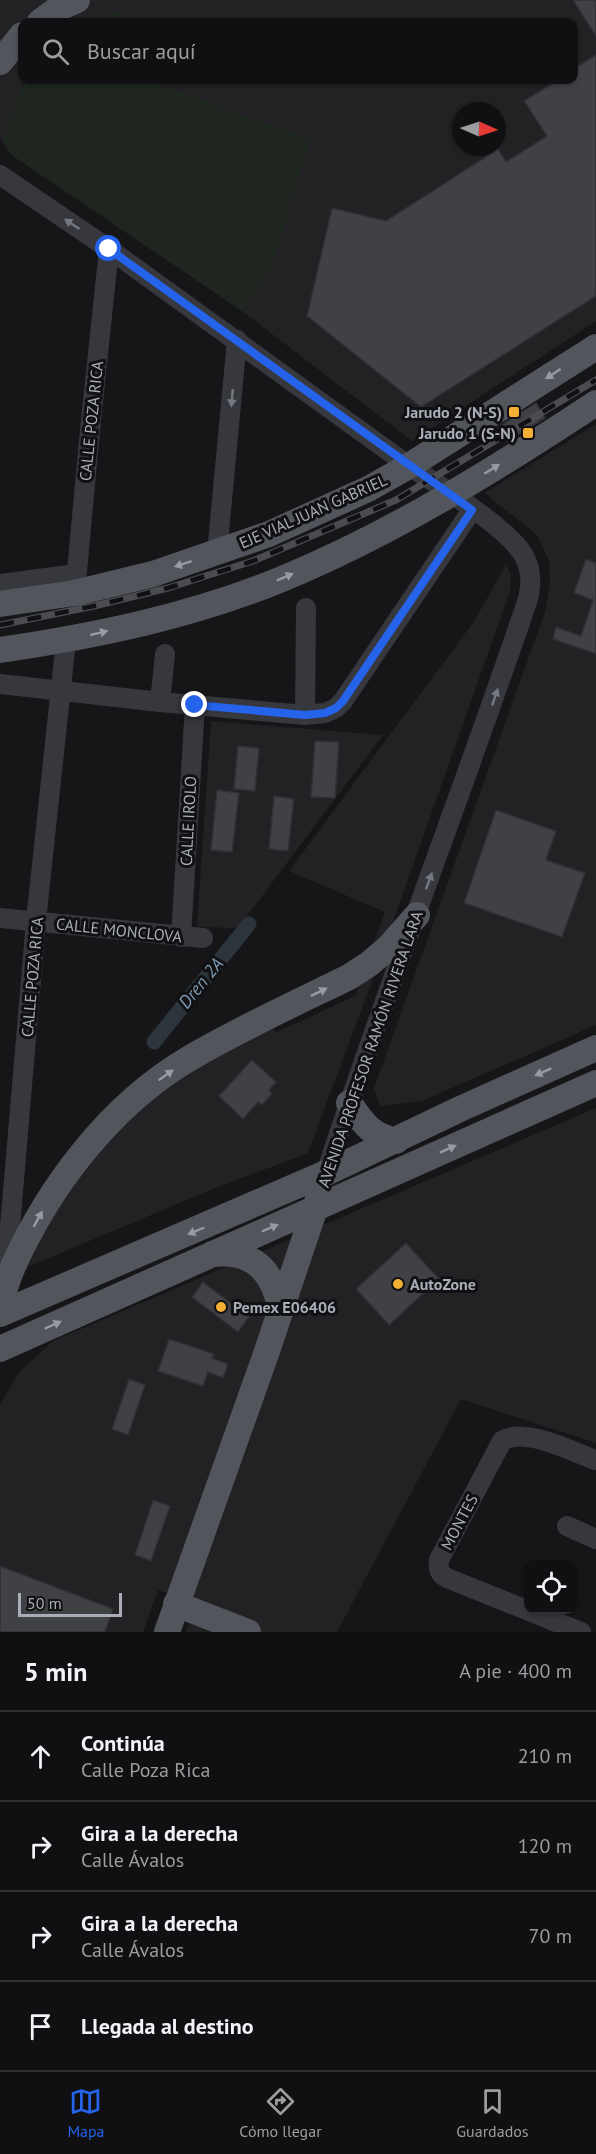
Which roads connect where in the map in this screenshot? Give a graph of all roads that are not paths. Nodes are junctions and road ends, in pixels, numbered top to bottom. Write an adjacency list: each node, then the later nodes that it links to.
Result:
1 (59, 10): 2 (main road)
2 (37, 18)
3 (18, 25): 4 (main road)
4 (0, 30)
5 (18, 40): 6 (main road)
6 (0, 62)
7 (0, 175): 8 (street, one-way to 7)
8 (109, 249): 9 (street); 17 (street, CALLE POZA RICA)
9 (237, 340): 12 (street); 15 (street, one-way to 15)
10 (596, 347): 12 (main road, EJE VIAL JUAN GABRIEL, one-way to 12)
11 (596, 403): 13 (main road, one-way to 11)
12 (409, 466): 13 (street); 15 (main road, EJE VIAL JUAN GABRIEL)
13 (451, 494): 14 (street, AVENIDA PROFESOR RAMÓN RIVERA LARA); 20 (main road, one-way to 13)
14 (472, 510): 27 (street); 28 (street, AVENIDA PROFESOR RAMÓN RIVERA LARA, one-way to 14)
15 (217, 553): 17 (main road, EJE VIAL JUAN GABRIEL, one-way to 17)
16 (0, 584): 17 (street)
17 (76, 584): 18 (main road, EJE VIAL JUAN GABRIEL)
18 (0, 604)
19 (306, 609): 27 (street)
20 (66, 640): 21 (main road); 24 (street, CALLE POZA RICA)
21 (0, 650)
22 (165, 654): 25 (street)
23 (0, 684): 24 (street)
24 (61, 691): 25 (street); 30 (street, CALLE POZA RICA)
25 (160, 702): 26 (street)
26 (195, 705): 27 (street); 31 (street, CALLE IROLO)
27 (305, 715)
28 (417, 915): 35 (street, AVENIDA PROFESOR RAMÓN RIVERA LARA); 42 (main road, one-way to 28, bridge)
29 (0, 918): 30 (street, CALLE MONCLOVA)
30 (36, 921): 31 (street, CALLE MONCLOVA); 37 (street, CALLE POZA RICA)
31 (181, 937): 32 (street, CALLE MONCLOVA)
32 (202, 938)
33 (596, 1048): 36 (main road, one-way to 36)
34 (596, 1083): 39 (main road, one-way to 34)
35 (349, 1103): 36 (main road); 38 (street, AVENIDA PROFESOR RAMÓN RIVERA LARA)
36 (396, 1141): 38 (main road)
37 (8, 1153): 42 (street, CALLE POZA RICA)
38 (326, 1173): 39 (main road, AVENIDA PROFESOR RAMÓN RIVERA LARA); 42 (main road, one-way to 42)
39 (315, 1208): 40 (main road, one-way to 39); 41 (main road, AVENIDA PROFESOR RAMÓN RIVERA LARA)
40 (209, 1254): 41 (main road); 43 (main road, one-way to 40)
41 (281, 1309): 48 (main road, AVENIDA PROFESOR RAMÓN RIVERA LARA)
42 (1, 1310)
43 (6, 1346): 44 (main road)
44 (0, 1372)
45 (596, 1460): 51 (street, MONTES)
46 (567, 1527): 47 (street)
47 (596, 1539)
48 (171, 1618): 49 (main road); 50 (main road)
49 (209, 1632)
50 (248, 1632)
51 (581, 1632)

